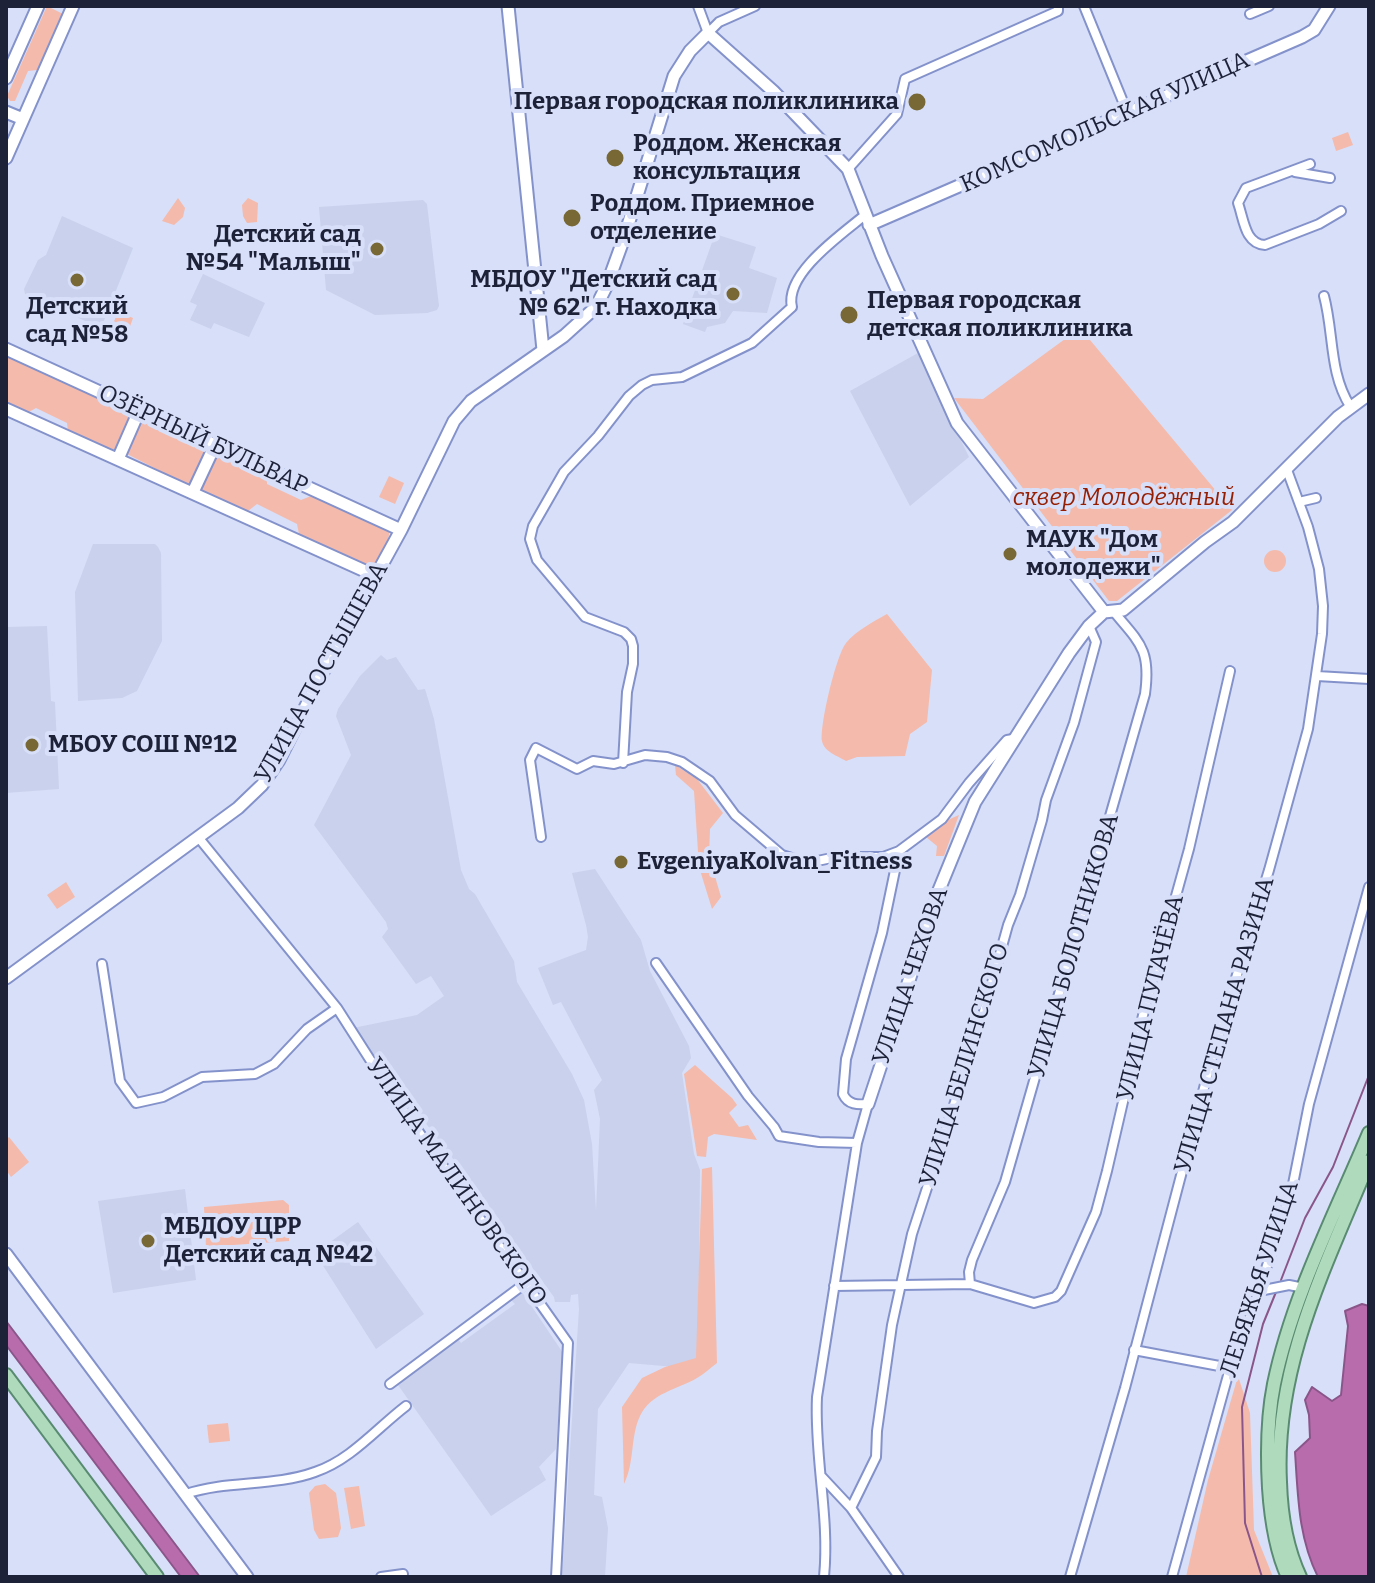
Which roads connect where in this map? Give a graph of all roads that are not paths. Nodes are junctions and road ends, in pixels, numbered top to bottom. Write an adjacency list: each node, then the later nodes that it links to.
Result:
1 (38, 6): 12 (street)
2 (73, 6): 15 (street)
3 (508, 6): 25 (street)
4 (698, 6): 11 (street)
5 (755, 6): 11 (street)
6 (1058, 6): 18 (street)
7 (1084, 6): 14 (street)
8 (1269, 6): 10 (street)
9 (1329, 6): 14 (street, КОМСОМОЛЬСКАЯ УЛИЦА)
10 (1250, 14)
11 (708, 33): 18 (street); 25 (street, УЛИЦА ПОСТЫШЕВА)
12 (6, 78)
13 (6, 112): 15 (street)
14 (1128, 114): 22 (street, КОМСОМОЛЬСКАЯ УЛИЦА)
15 (23, 119): 16 (street)
16 (6, 158)
17 (1310, 164): 19 (street)
18 (848, 169): 22 (street)
19 (1290, 172): 20 (street); 21 (street)
20 (1330, 178)
21 (1341, 211)
22 (867, 220): 38 (street); 44 (street)
23 (1324, 296): 27 (street)
24 (6, 349): 29 (street, ОЗЁРНЫЙ БУЛЬВАР)
25 (543, 350): 36 (street, УЛИЦА ПОСТЫШЕВА)
26 (1369, 394): 27 (street, УЛИЦА ЧЕХОВА)
27 (1350, 406): 32 (street, УЛИЦА ЧЕХОВА)
28 (6, 409): 31 (street)
29 (139, 411): 30 (street, ОЗЁРНЫЙ БУЛЬВАР); 31 (street)
30 (215, 445): 33 (street); 36 (street, ОЗЁРНЫЙ БУЛЬВАР)
31 (118, 459): 33 (street)
32 (1287, 470): 35 (street, УЛИЦА СТЕПАНА РАЗИНА); 38 (street, УЛИЦА ЧЕХОВА)
33 (193, 492): 37 (street)
34 (1316, 498): 35 (street)
35 (1299, 502): 41 (street, УЛИЦА СТЕПАНА РАЗИНА)
36 (401, 530): 37 (street, УЛИЦА ПОСТЫШЕВА)
37 (376, 576): 45 (street, УЛИЦА ПОСТЫШЕВА)
38 (1109, 612): 39 (street, УЛИЦА ЧЕХОВА); 60 (street, УЛИЦА БОЛОТНИКОВА)
39 (1089, 626): 43 (street, УЛИЦА ЧЕХОВА); 59 (street, УЛИЦА БЕЛИНСКОГО)
40 (1230, 671): 60 (street, УЛИЦА ПУГАЧЁВА)
41 (1317, 676): 42 (street); 64 (street, УЛИЦА СТЕПАНА РАЗИНА)
42 (1369, 679)
43 (1013, 739): 47 (street); 53 (street, УЛИЦА ЧЕХОВА)
44 (623, 763): 46 (street); 47 (street)
45 (198, 837): 51 (street, УЛИЦА ПОСТЫШЕВА); 52 (street, УЛИЦА МАЛИНОВСКОГО)
46 (541, 837)
47 (899, 851): 53 (street, УЛИЦА ЧЕХОВА)
48 (1369, 887): 63 (street, ЛЕБЯЖЬЯ УЛИЦА)
49 (656, 963): 55 (street)
50 (102, 964): 52 (street)
51 (6, 978)
52 (337, 1008): 58 (street, УЛИЦА МАЛИНОВСКОГО)
53 (868, 1104): 55 (street)
54 (1369, 1133): 62 (main road)
55 (857, 1143): 61 (street)
56 (1369, 1161): 82 (main road)
57 (6, 1254): 70 (street)
58 (527, 1282): 67 (street); 76 (street, УЛИЦА МАЛИНОВСКОГО)
59 (901, 1284): 60 (street); 61 (street); 71 (street, УЛИЦА БЕЛИНСКОГО)
60 (970, 1284)
61 (834, 1286): 69 (street)
62 (1305, 1288): 63 (street); 81 (main road)
63 (1259, 1291): 65 (street, ЛЕБЯЖЬЯ УЛИЦА)
64 (1134, 1350): 65 (street); 79 (street, УЛИЦА СТЕПАНА РАЗИНА)
65 (1230, 1368): 80 (street, ЛЕБЯЖЬЯ УЛИЦА)
66 (6, 1375): 73 (main road)
67 (390, 1384)
68 (406, 1406): 70 (street)
69 (822, 1477): 71 (street); 77 (street)
70 (186, 1494): 74 (street)
71 (851, 1508): 78 (street)
72 (403, 1574): 75 (street)
73 (155, 1577)
74 (247, 1577)
75 (381, 1577)
76 (556, 1577)
77 (824, 1577)
78 (899, 1577)
79 (1070, 1577)
80 (1172, 1577)
81 (1288, 1577)
82 (1300, 1577)

